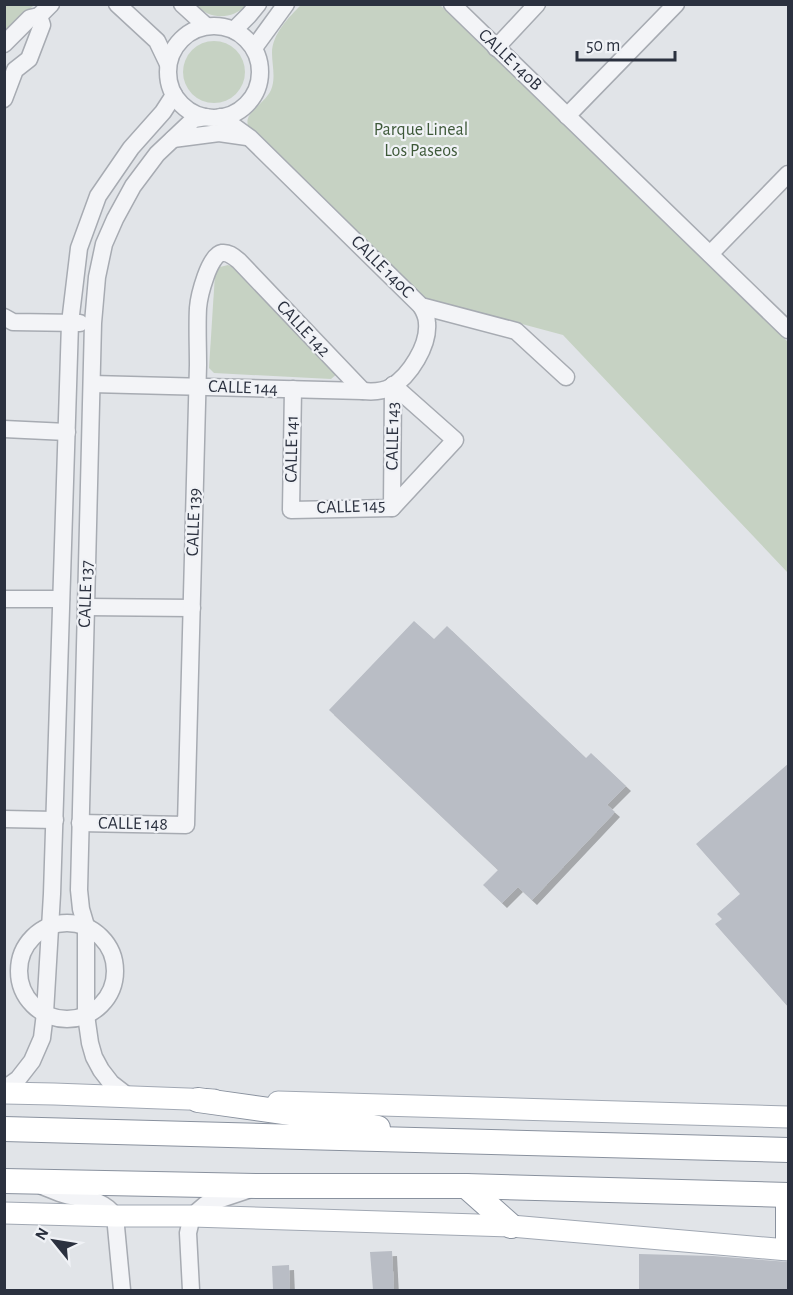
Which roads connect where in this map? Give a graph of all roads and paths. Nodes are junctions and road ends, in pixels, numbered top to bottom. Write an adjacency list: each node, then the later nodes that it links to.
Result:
1 (117, 4): 15 (street)
2 (182, 4): 9 (street)
3 (258, 4): 10 (street)
4 (286, 4): 12 (street)
5 (452, 4): 13 (street, CALLE 140B)
6 (537, 4): 13 (street)
7 (676, 4): 19 (street)
8 (45, 10): 11 (street); 16 (street)
9 (206, 26): 10 (street); 15 (street)
10 (234, 30): 12 (street)
11 (4, 44)
12 (254, 48): 20 (street)
13 (496, 48): 19 (street, CALLE 140B)
14 (4, 54): 16 (street)
15 (168, 64): 17 (street)
16 (15, 70): 18 (street)
17 (174, 95): 20 (street); 28 (street, CALLE 137)
18 (4, 99)
19 (567, 116): 24 (street, CALLE 140B)
20 (214, 117): 21 (street, CALLE 140C); 22 (street, CALLE 137)
21 (250, 138): 22 (street); 26 (street, CALLE 140C)
22 (173, 139): 29 (street, CALLE 137)
23 (789, 174): 24 (street)
24 (710, 254): 30 (street, CALLE 140B)
25 (244, 266): 34 (street, CALLE 139); 36 (street, CALLE 142)
26 (421, 306): 31 (street, CALLE 140C); 33 (street, CALLE 143)
27 (4, 317): 28 (street)
28 (70, 323): 29 (street); 38 (street, CALLE 137)
29 (93, 324): 32 (street, CALLE 137)
30 (787, 324)
31 (566, 377)
32 (92, 384): 34 (street, CALLE 144); 41 (street, CALLE 137)
33 (393, 385): 36 (street, CALLE 144); 39 (street, CALLE 143); 39 (street, CALLE 145)
34 (198, 386): 35 (street, CALLE 144); 46 (street, CALLE 139)
35 (293, 389): 36 (street, CALLE 144); 40 (street, CALLE 141)
36 (363, 392)
37 (4, 429): 38 (street)
38 (67, 432): 42 (street, CALLE 137)
39 (392, 508): 40 (street, CALLE 145)
40 (291, 510)
41 (88, 515): 42 (street); 45 (street, CALLE 137)
42 (64, 516): 44 (street, CALLE 137)
43 (4, 599): 44 (street)
44 (61, 599): 48 (street, CALLE 137)
45 (86, 607): 46 (street); 47 (street, CALLE 137)
46 (192, 608): 52 (street, CALLE 139)
47 (84, 678): 48 (street); 51 (street, CALLE 137)
48 (59, 679): 50 (street, CALLE 137)
49 (4, 819): 50 (street)
50 (55, 820): 53 (street, CALLE 137)
51 (80, 823): 52 (street, CALLE 148); 54 (street, CALLE 137)
52 (186, 825)
53 (50, 926): 54 (street); 55 (street, CALLE 137); 55 (street)
54 (86, 926): 56 (street, CALLE 137); 56 (street)
55 (45, 1013): 56 (street); 57 (street, CALLE 137)
56 (86, 1015): 59 (street, CALLE 137)
57 (4, 1089)
58 (4, 1094): 59 (main road)
59 (129, 1097): 60 (main road)
60 (198, 1100): 61 (main road); 63 (highway)
61 (789, 1117)
62 (4, 1129): 63 (highway)
63 (439, 1141): 64 (highway)
64 (789, 1150)
65 (4, 1181): 66 (highway)
66 (33, 1182): 67 (highway); 71 (street)
67 (259, 1186): 68 (highway); 72 (street)
68 (466, 1186): 69 (highway); 73 (highway)
69 (788, 1196): 74 (highway)
70 (4, 1213): 71 (main road)
71 (115, 1216): 72 (main road); 75 (street)
72 (192, 1216): 73 (main road); 76 (street)
73 (511, 1226): 74 (main road)
74 (789, 1249)
75 (122, 1290)
76 (191, 1290)

